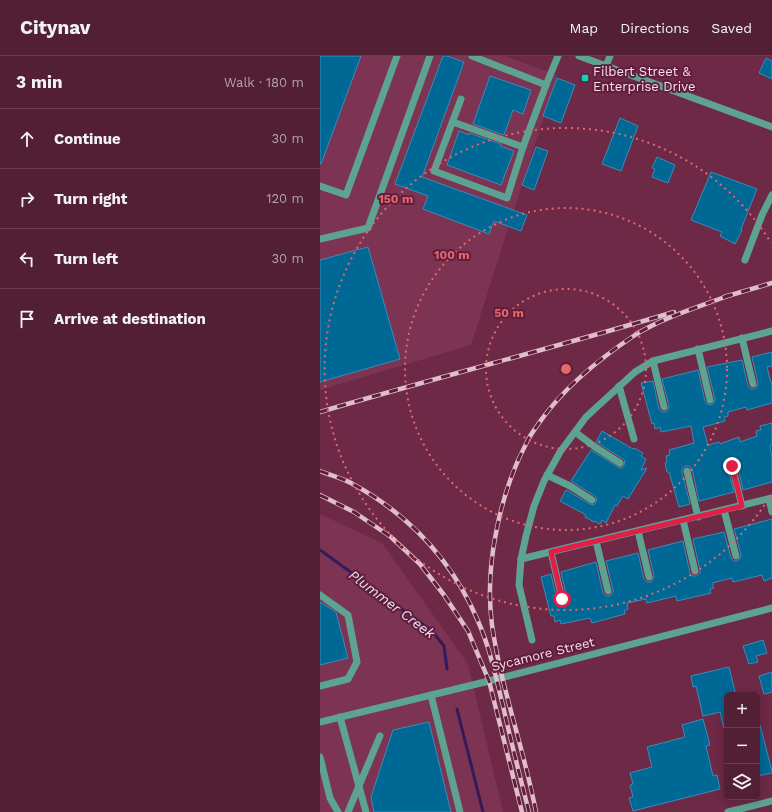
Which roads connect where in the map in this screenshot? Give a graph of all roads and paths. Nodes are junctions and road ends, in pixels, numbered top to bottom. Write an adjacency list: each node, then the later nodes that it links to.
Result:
1 (397, 56): 13 (street)
2 (430, 56): 15 (street)
3 (472, 56): 8 (street)
4 (558, 56): 8 (street)
5 (578, 56): 7 (street)
6 (610, 56): 7 (street)
7 (606, 66): 11 (street)
8 (546, 85): 12 (street)
9 (461, 99): 10 (street)
10 (453, 122): 12 (street); 12 (street)
11 (772, 127)
12 (523, 147)
13 (320, 186)
14 (772, 195): 16 (street)
15 (320, 239)
16 (744, 260)
17 (772, 331): 18 (street)
18 (742, 338): 19 (street); 21 (street)
19 (698, 349): 20 (street); 23 (street)
20 (653, 361): 22 (street); 24 (street)
21 (753, 384)
22 (619, 386): 25 (street); 26 (street)
23 (710, 400)
24 (664, 407)
25 (575, 432): 27 (street); 30 (street)
26 (634, 439)
27 (620, 463)
28 (732, 466): 33 (street)
29 (687, 471): 36 (street)
30 (547, 475): 32 (street); 42 (street)
31 (770, 499): 33 (street); 35 (street)
32 (592, 500)
33 (742, 506): 34 (street)
34 (724, 510): 36 (street); 41 (street)
35 (772, 512)
36 (698, 516): 37 (street)
37 (683, 520): 38 (street); 43 (street)
38 (638, 531): 39 (street); 44 (street)
39 (596, 541): 40 (street); 45 (street)
40 (551, 552): 42 (street); 47 (street)
41 (736, 556)
42 (521, 559): 49 (street)
43 (695, 571)
44 (649, 577)
45 (608, 590)
46 (320, 595): 50 (street)
47 (562, 599)
48 (772, 608): 51 (street, Sycamore Street)
49 (532, 640)
50 (320, 686)
51 (431, 695): 52 (street, Sycamore Street); 61 (street)
52 (340, 717): 53 (street, Sycamore Street); 56 (street)
53 (320, 722)
54 (380, 736): 56 (street)
55 (320, 757): 58 (street)
56 (358, 785): 59 (street); 60 (street)
57 (772, 801): 62 (street)
58 (338, 812)
59 (348, 812)
60 (366, 812)
61 (460, 812)
62 (728, 812)

